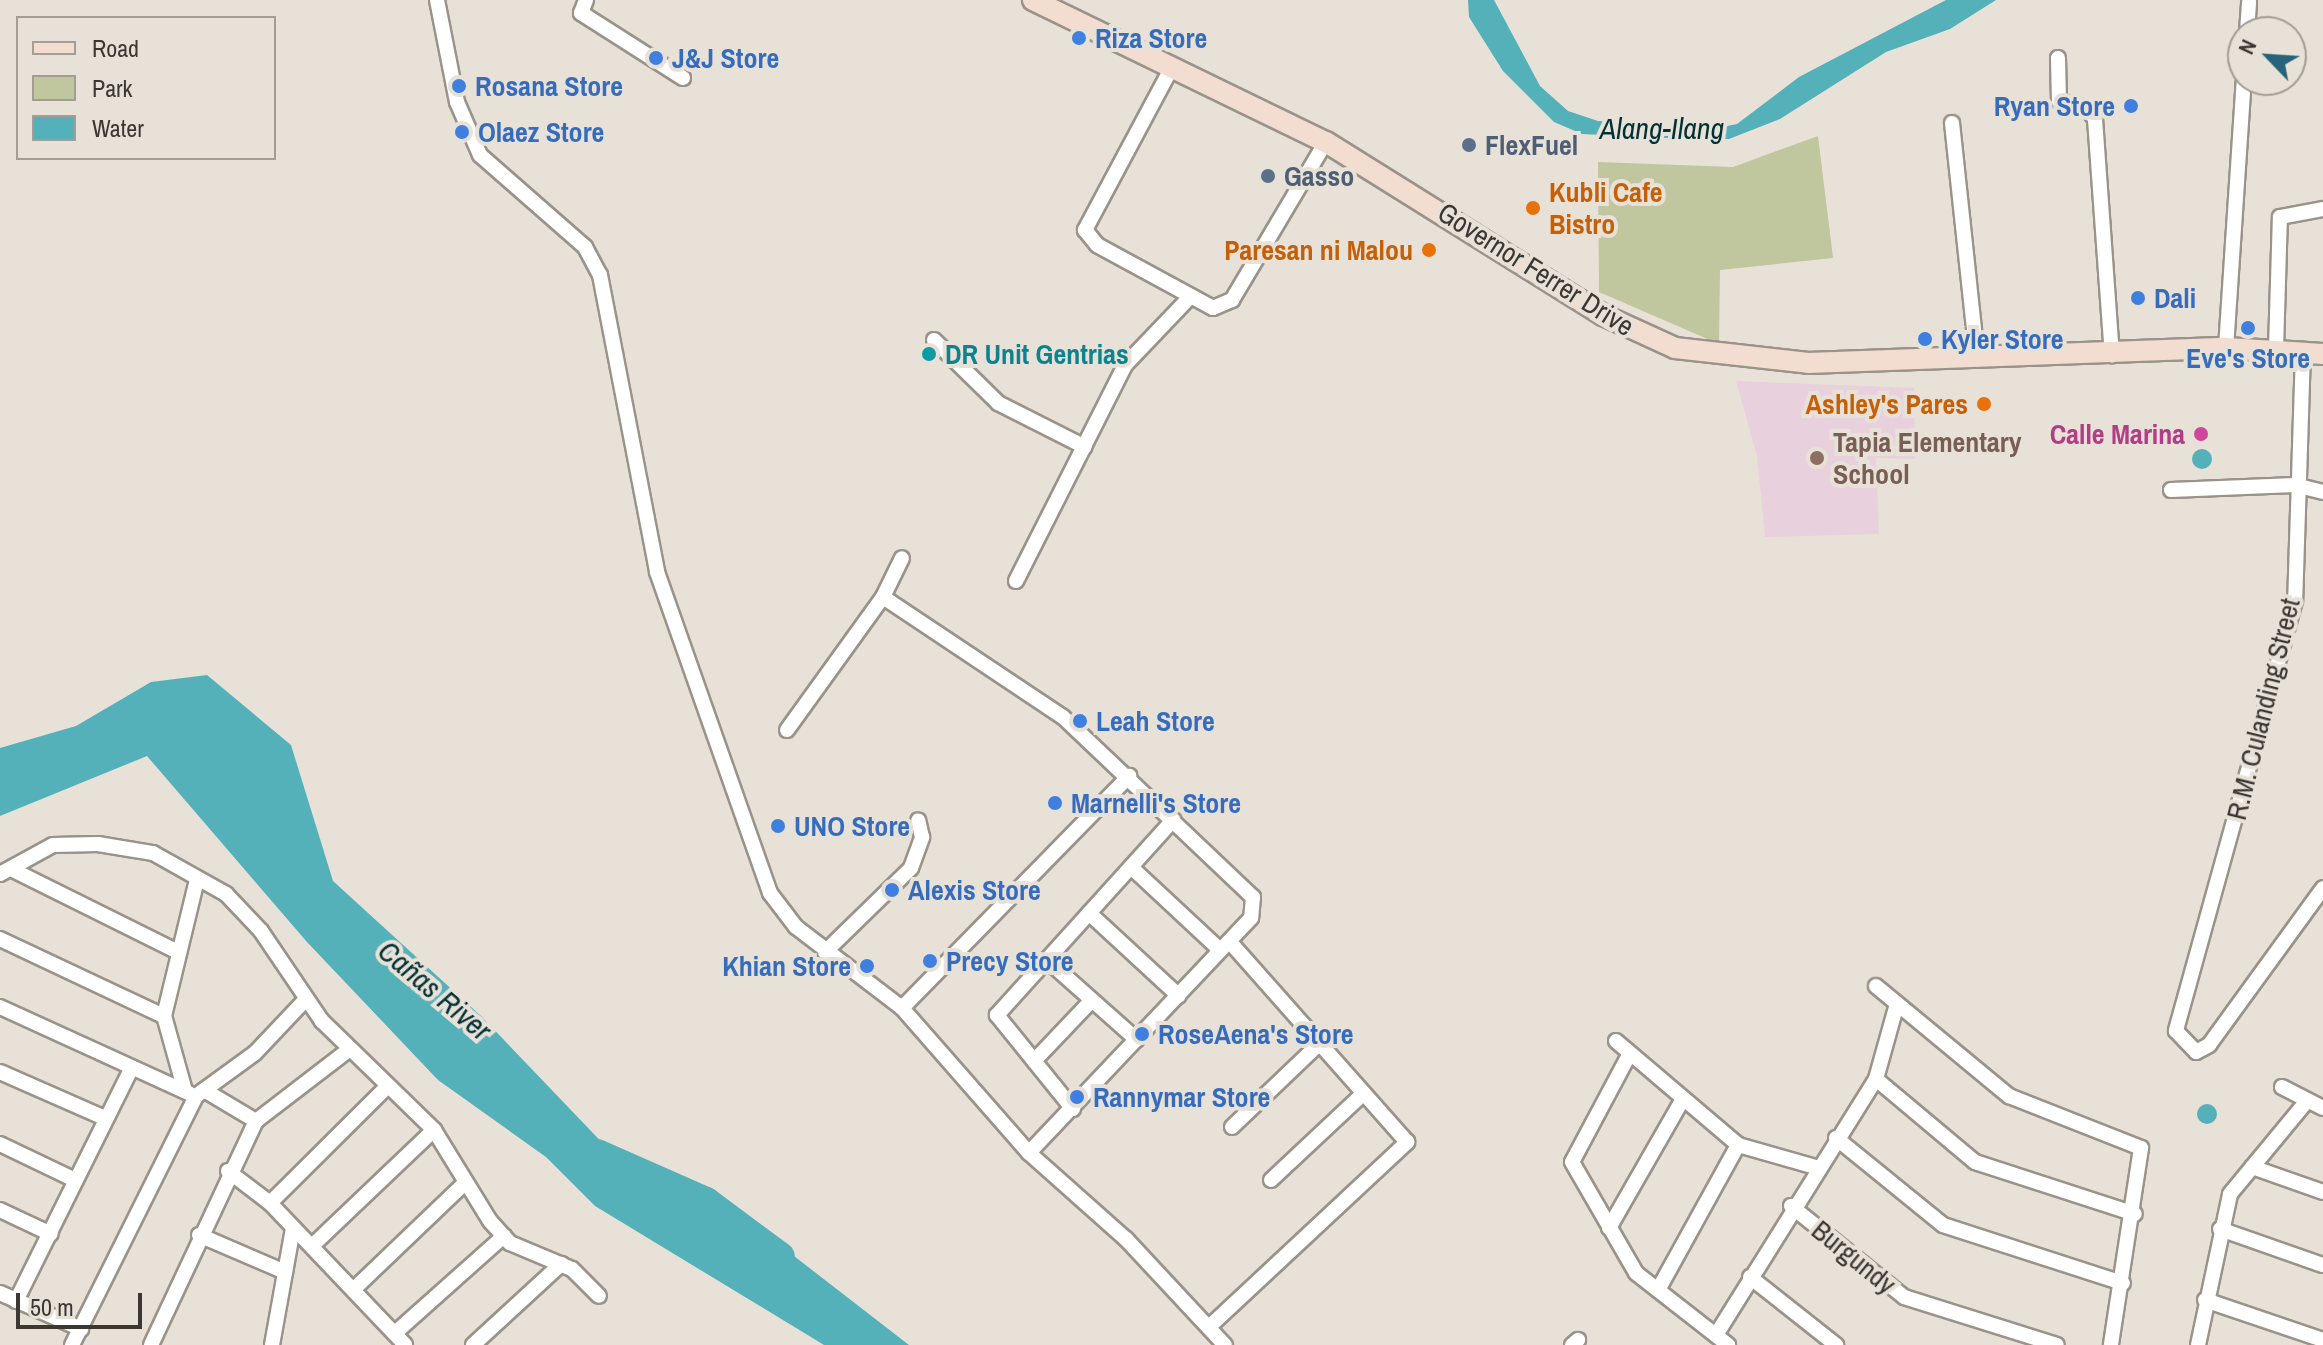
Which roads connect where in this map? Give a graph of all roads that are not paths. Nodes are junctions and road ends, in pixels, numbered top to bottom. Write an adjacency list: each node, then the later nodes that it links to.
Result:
1 (437, 0): 39 (street)
2 (586, 0): 8 (street)
3 (1033, 0): 7 (main road, Governor Ferrer Drive)
4 (2249, 2): 5 (street)
5 (2248, 16)
6 (2058, 58): 18 (street)
7 (1172, 67): 11 (main road, Governor Ferrer Drive); 13 (street)
8 (683, 78)
9 (2243, 96): 15 (street)
10 (1952, 123): 19 (street)
11 (1326, 142): 13 (street); 19 (main road, Governor Ferrer Drive)
12 (2323, 209): 16 (street)
13 (1191, 296): 20 (street)
14 (934, 340): 20 (street)
15 (2226, 348): 16 (main road, Governor Ferrer Drive); 18 (main road, Governor Ferrer Drive)
16 (2276, 349): 17 (main road, Governor Ferrer Drive)
17 (2313, 352): 21 (street, R.M. Culanding Street)
18 (2112, 355): 19 (main road, Governor Ferrer Drive)
19 (1977, 356)
20 (1085, 447): 25 (street)
21 (2295, 485): 22 (street); 23 (street); 34 (street, R.M. Culanding Street)
22 (2171, 490)
23 (2323, 492)
24 (902, 558): 26 (street)
25 (1016, 581)
26 (883, 597): 27 (street); 28 (street)
27 (787, 730)
28 (1129, 776): 30 (street); 47 (street)
29 (918, 820): 39 (street)
30 (1173, 820): 31 (street); 37 (street)
31 (1131, 867): 35 (street); 37 (street)
32 (7, 872): 33 (street); 38 (street)
33 (197, 880): 38 (street); 43 (street)
34 (2323, 888)
35 (1089, 913): 40 (street); 42 (street)
36 (0, 939): 48 (street)
37 (1225, 946): 42 (street); 51 (street)
38 (176, 951): 48 (street)
39 (825, 952): 47 (street)
40 (1047, 960): 44 (street); 54 (street)
41 (1876, 986): 45 (street)
42 (1179, 996): 49 (street)
43 (306, 999): 52 (street); 60 (street)
44 (1092, 1000): 49 (street); 54 (street)
45 (1897, 1004): 57 (street); 84 (street)
46 (0, 1007): 55 (street)
47 (902, 1008): 73 (street)
48 (164, 1016): 60 (street)
49 (1137, 1040): 65 (street)
50 (1616, 1041): 53 (street)
51 (1320, 1043): 61 (street); 68 (street)
52 (350, 1049): 58 (street); 67 (street)
53 (1629, 1055): 62 (street); 86 (street)
54 (1034, 1061): 65 (street)
55 (131, 1069): 60 (street); 66 (street)
56 (0, 1072): 66 (street)
57 (1876, 1079): 70 (street); 84 (street)
58 (388, 1086): 69 (street); 81 (street)
59 (2282, 1087): 63 (street)
60 (195, 1093): 67 (street); 104 (street)
61 (1364, 1093): 78 (street); 103 (street)
62 (1683, 1099): 72 (street); 86 (street)
63 (2306, 1102): 64 (street); 75 (street)
64 (2323, 1108)
65 (1073, 1109): 73 (street)
66 (105, 1118): 77 (street)
67 (256, 1121): 76 (street)
68 (1232, 1127)
69 (434, 1130): 79 (street); 91 (street)
70 (1836, 1138): 74 (street); 96 (street)
71 (0, 1144): 77 (street)
72 (1738, 1145): 74 (street); 98 (street)
73 (1029, 1153): 103 (street)
74 (1815, 1167): 82 (street)
75 (2252, 1167): 80 (street); 87 (street)
76 (228, 1171): 81 (street); 89 (street)
77 (75, 1180): 88 (street)
78 (1271, 1180)
79 (465, 1183): 90 (street); 97 (street)
80 (2323, 1192)
81 (270, 1203): 85 (street)
82 (1791, 1206): 95 (street); 116 (street, Burgundy)
83 (0, 1210): 88 (street)
84 (2135, 1214): 96 (street)
85 (293, 1228): 91 (street); 94 (street)
86 (1609, 1228): 98 (street)
87 (2220, 1229): 93 (street); 101 (street)
88 (51, 1234): 102 (street)
89 (199, 1235): 94 (street); 109 (street)
90 (504, 1236): 92 (street); 105 (street)
91 (312, 1246): 97 (street)
92 (561, 1264): 100 (street); 112 (street)
93 (2323, 1265)
94 (285, 1272): 110 (street)
95 (1750, 1277): 106 (street); 115 (street)
96 (2123, 1283): 117 (street)
97 (354, 1289): 105 (street)
98 (1658, 1290): 106 (street)
99 (0, 1293): 102 (street)
100 (599, 1296)
101 (2205, 1300): 107 (street); 118 (street)
102 (16, 1301): 104 (street)
103 (1210, 1326): 113 (street)
104 (81, 1329): 108 (street)
105 (395, 1333): 111 (street)
106 (1716, 1335): 114 (street)
107 (2323, 1340)
108 (72, 1345)
109 (151, 1345)
110 (272, 1345)
111 (405, 1345)
112 (473, 1345)
113 (1225, 1345)
114 (1728, 1345)
115 (1836, 1345)
116 (2057, 1345)
117 (2111, 1345)
118 (2198, 1345)

